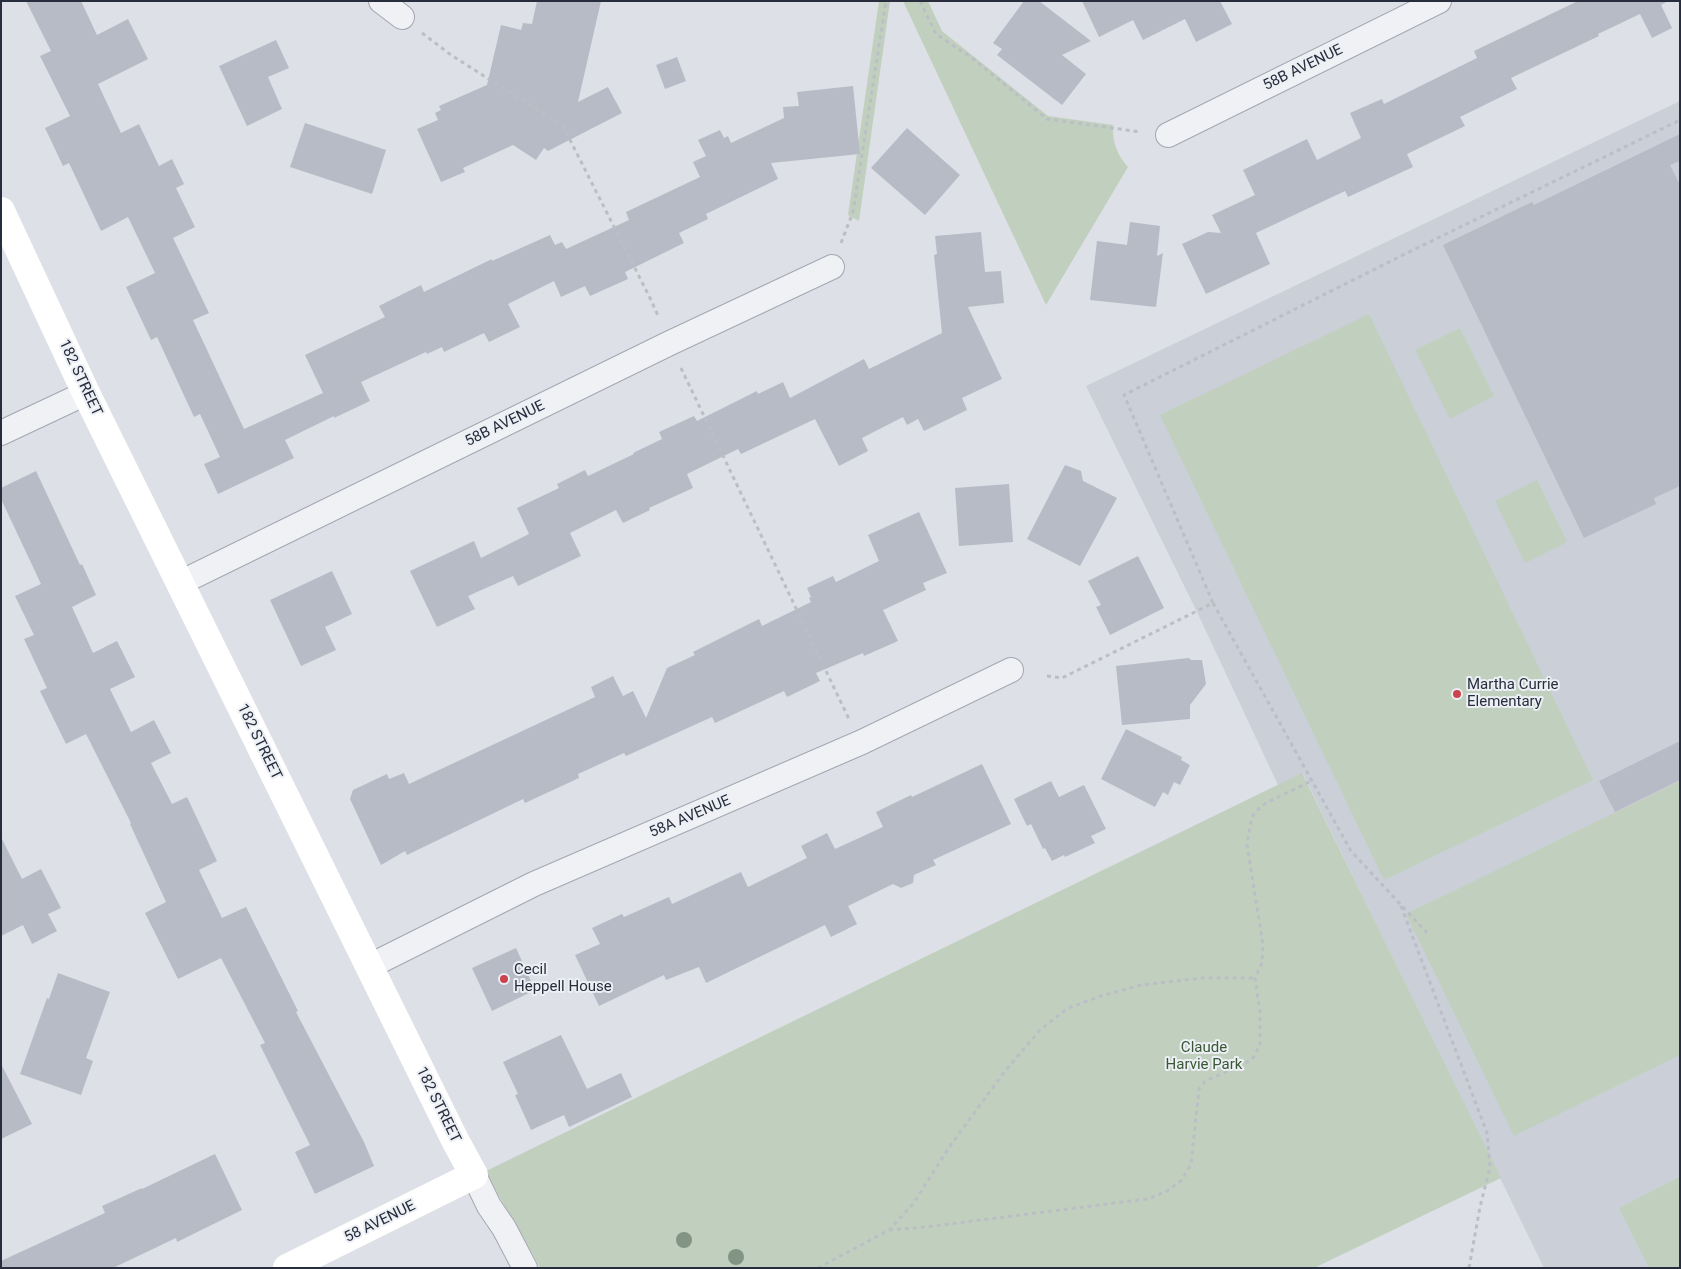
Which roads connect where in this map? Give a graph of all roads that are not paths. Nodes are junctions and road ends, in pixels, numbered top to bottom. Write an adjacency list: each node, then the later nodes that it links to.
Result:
1 (381, 1): 3 (street)
2 (1439, 1): 4 (street, 58B AVENUE)
3 (402, 17)
4 (1168, 135)
5 (1, 211): 7 (street, 182 STREET)
6 (832, 267): 9 (street, 58B AVENUE)
7 (86, 393): 8 (street); 9 (street, 182 STREET)
8 (1, 433)
9 (180, 583): 11 (street, 182 STREET)
10 (1011, 670): 11 (street, 58A AVENUE)
11 (370, 966): 12 (street, 182 STREET)
12 (474, 1175): 13 (street, 58 AVENUE); 14 (street, 182 STREET)
13 (286, 1268)
14 (524, 1268)

